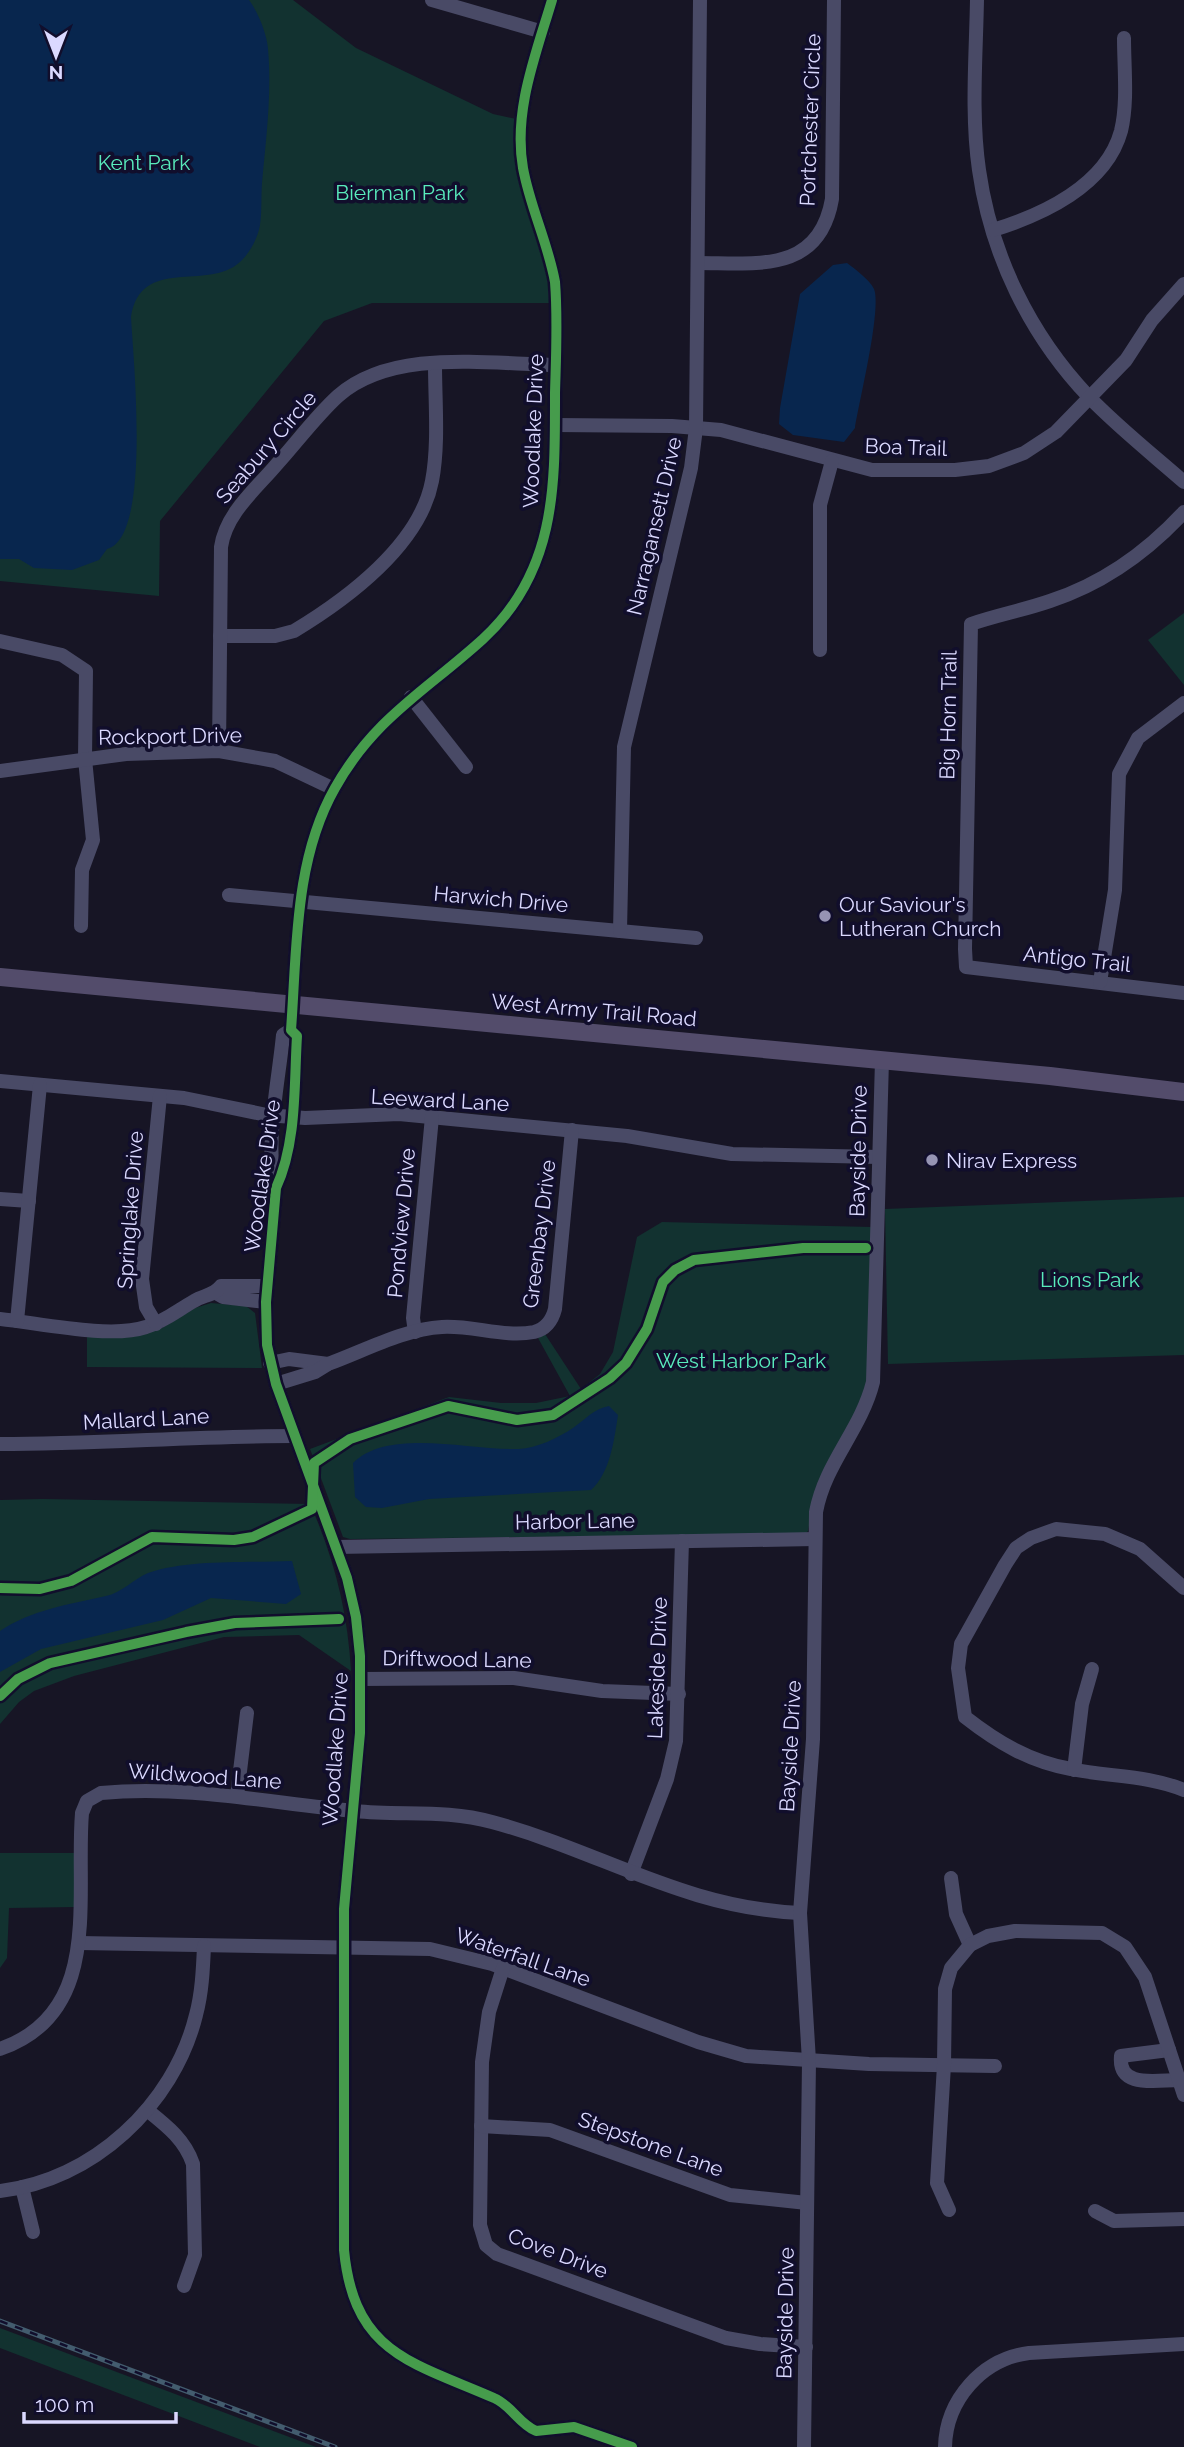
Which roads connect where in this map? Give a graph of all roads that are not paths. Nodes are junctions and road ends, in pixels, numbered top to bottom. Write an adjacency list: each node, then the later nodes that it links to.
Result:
1 (432, 0): 6 (street)
2 (552, 0): 6 (street, Woodlake Drive)
3 (700, 0): 9 (street, Narragansett Drive)
4 (834, 0): 9 (street, Portchester Circle)
5 (977, 0): 8 (street)
6 (543, 32): 12 (street, Woodlake Drive)
7 (1124, 38): 8 (street)
8 (993, 230): 13 (street)
9 (698, 262): 15 (street, Narragansett Drive)
10 (1184, 284): 13 (street, Boa Trail)
11 (435, 364): 12 (street, Seabury Circle); 19 (street, Seabury Circle); 19 (street)
12 (556, 365): 14 (street, Woodlake Drive)
13 (1090, 398): 16 (street, Boa Trail); 17 (street)
14 (555, 425): 15 (street, Boa Trail); 22 (street, Woodlake Drive)
15 (696, 428): 16 (street, Boa Trail); 32 (street, Narragansett Drive)
16 (832, 461): 21 (street)
17 (1184, 482)
18 (1184, 512): 34 (street, Big Horn Trail)
19 (220, 636): 24 (street, Seabury Circle)
20 (0, 640): 25 (street)
21 (820, 650)
22 (411, 697): 26 (street); 28 (street, Woodlake Drive)
23 (1184, 703): 36 (street)
24 (219, 751): 25 (street, Rockport Drive); 28 (street, Rockport Drive)
25 (85, 759): 27 (street, Rockport Drive); 31 (street)
26 (466, 767)
27 (0, 771)
28 (334, 789): 30 (street, Woodlake Drive)
29 (229, 895): 30 (street, Harwich Drive)
30 (301, 902): 32 (street, Harwich Drive); 38 (street, Woodlake Drive)
31 (81, 926)
32 (620, 931): 33 (street, Harwich Drive)
33 (696, 938)
34 (966, 967): 36 (street, Antigo Trail)
35 (0, 977): 38 (main road, West Army Trail Road)
36 (1100, 982): 37 (street, Antigo Trail)
37 (1184, 993)
38 (293, 1004): 39 (street, Woodlake Drive); 40 (main road, West Army Trail Road)
39 (291, 1030): 45 (street, Woodlake Drive); 46 (street, Woodlake Drive)
40 (882, 1060): 43 (main road, West Army Trail Road); 49 (street, Bayside Drive)
41 (0, 1081): 42 (street, Leeward Lane)
42 (40, 1085): 44 (street, Leeward Lane); 52 (street)
43 (1184, 1092)
44 (160, 1096): 45 (street, Leeward Lane); 58 (street, Springlake Drive)
45 (275, 1116): 46 (street, Leeward Lane); 50 (street, Woodlake Drive)
46 (291, 1117): 47 (street, Leeward Lane); 50 (street, Woodlake Drive)
47 (432, 1117): 48 (street, Leeward Lane); 59 (street, Pondview Drive)
48 (572, 1130): 49 (street, Leeward Lane); 59 (street, Greenbay Drive)
49 (879, 1157): 65 (street, Bayside Drive)
50 (276, 1188): 53 (street, Woodlake Drive)
51 (0, 1199): 52 (street)
52 (29, 1201): 57 (street)
53 (267, 1286): 54 (street); 55 (street, Woodlake Drive)
54 (216, 1293): 55 (street); 58 (street)
55 (266, 1302): 60 (street, Woodlake Drive)
56 (0, 1319): 57 (street)
57 (17, 1321): 58 (street)
58 (156, 1324)
59 (415, 1332): 61 (street, Greenbay Drive)
60 (270, 1363): 61 (street, Greenbay Drive); 62 (street, Woodlake Drive)
61 (328, 1364): 62 (street, Greenbay Drive)
62 (276, 1384): 63 (street, Woodlake Drive)
63 (294, 1436): 64 (street, Mallard Lane); 67 (street, Woodlake Drive)
64 (0, 1444)
65 (816, 1539): 66 (street, Harbor Lane); 79 (street, Bayside Drive)
66 (681, 1541): 67 (street, Harbor Lane); 71 (street, Lakeside Drive)
67 (336, 1547): 70 (street, Woodlake Drive)
68 (1184, 1588): 73 (street)
69 (1093, 1669): 73 (street)
70 (360, 1679): 71 (street, Driftwood Lane); 76 (street, Woodlake Drive)
71 (679, 1694): 77 (street, Lakeside Drive)
72 (247, 1713): 75 (street)
73 (1074, 1770): 74 (street)
74 (1184, 1790)
75 (237, 1796): 76 (street, Wildwood Lane); 80 (street, Wildwood Lane)
76 (352, 1811): 77 (street, Wildwood Lane); 83 (street, Woodlake Drive)
77 (631, 1874): 79 (street, Wildwood Lane)
78 (951, 1878): 81 (street)
79 (800, 1913): 87 (street, Bayside Drive)
80 (79, 1943): 82 (street, Waterfall Lane); 85 (street, Wildwood Lane)
81 (970, 1945): 86 (street); 88 (street)
82 (204, 1946): 83 (street, Waterfall Lane); 91 (street)
83 (345, 1947): 84 (street, Waterfall Lane); 103 (street, Woodlake Drive)
84 (503, 1968): 87 (street, Waterfall Lane); 92 (street, Cove Drive)
85 (0, 2049)
86 (1169, 2050): 90 (street); 90 (street)
87 (809, 2061): 88 (street, Waterfall Lane); 95 (street, Bayside Drive)
88 (944, 2065): 89 (street, Waterfall Lane); 96 (street)
89 (995, 2066)
90 (1182, 2088)
91 (147, 2110): 93 (street); 100 (street)
92 (481, 2126): 95 (street, Stepstone Lane); 102 (street, Cove Drive)
93 (22, 2188): 94 (street); 99 (street)
94 (0, 2191)
95 (807, 2203): 102 (street, Bayside Drive)
96 (949, 2210)
97 (1095, 2211): 98 (street)
98 (1184, 2219)
99 (33, 2232)
100 (184, 2286)
101 (1184, 2344): 105 (street)
102 (806, 2347): 104 (street, Bayside Drive)
103 (632, 2447)
104 (804, 2447)
105 (945, 2447)

